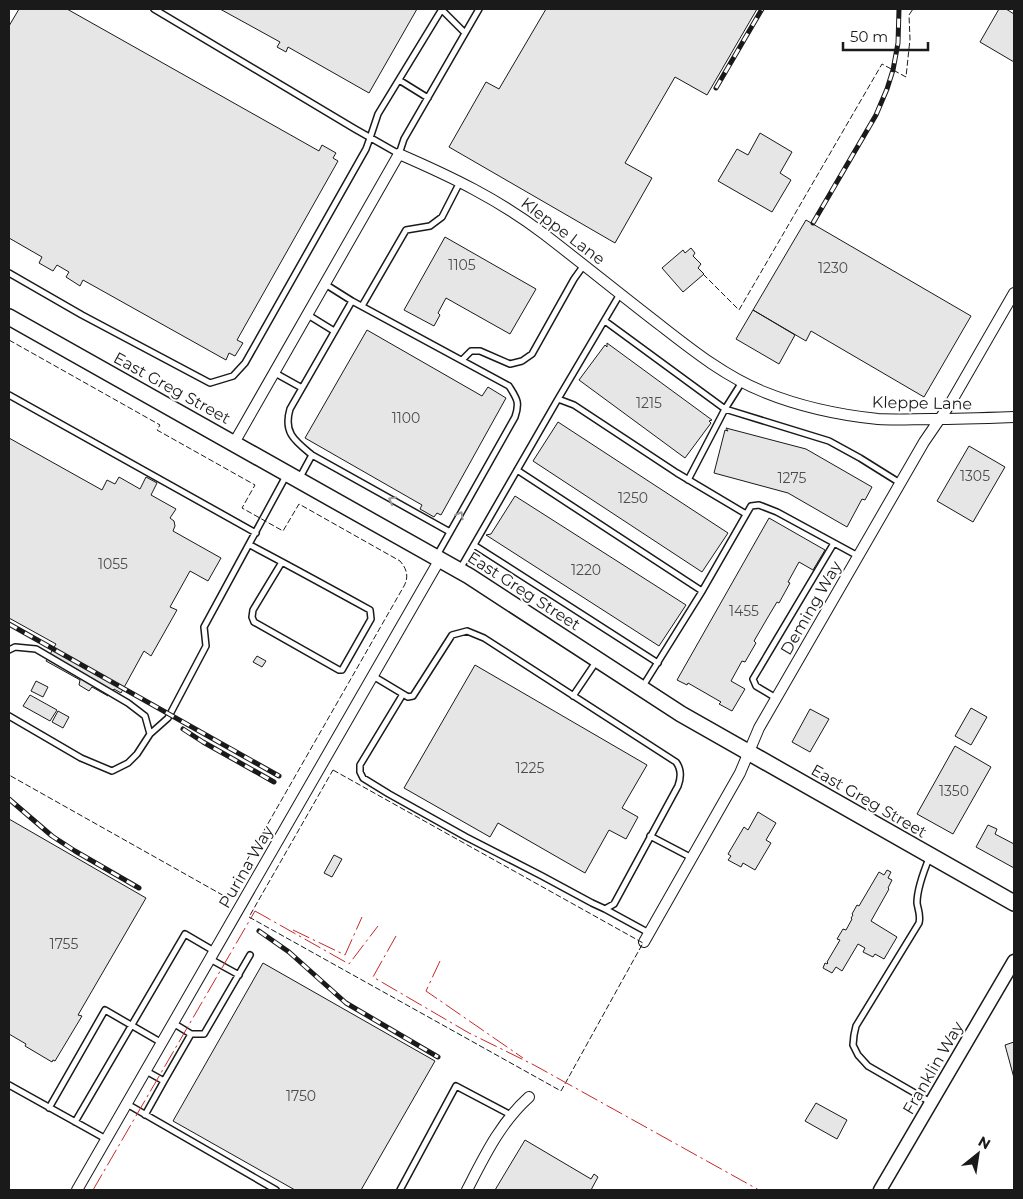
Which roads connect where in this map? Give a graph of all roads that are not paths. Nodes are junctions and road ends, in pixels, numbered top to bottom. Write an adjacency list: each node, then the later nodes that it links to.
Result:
1 (154, 9): 7 (lane)
2 (442, 9): 4 (lane); 5 (lane)
3 (479, 9): 4 (lane)
4 (465, 33): 6 (lane)
5 (399, 80): 6 (lane); 7 (lane)
6 (428, 98): 8 (lane)
7 (370, 138): 8 (lane); 11 (lane)
8 (399, 154): 9 (street, Kleppe Lane); 12 (street)
9 (460, 181): 10 (street, Kleppe Lane); 16 (lane)
10 (584, 265): 14 (street, Kleppe Lane); 21 (lane)
11 (9, 273)
12 (325, 284): 15 (lane); 17 (street)
13 (1014, 293): 29 (street, Deming Way)
14 (620, 294): 19 (lane); 23 (street, Kleppe Lane)
15 (352, 301): 16 (lane); 20 (lane)
16 (362, 306): 21 (lane)
17 (308, 314): 20 (lane); 22 (street)
18 (9, 317): 30 (main road, East Greg Street)
19 (604, 321): 26 (lane); 27 (lane)
20 (334, 331): 24 (lane)
21 (462, 360): 37 (lane, one-way to 21)
22 (275, 373): 24 (lane); 30 (street)
23 (742, 382): 27 (lane); 29 (street, Kleppe Lane)
24 (302, 388): 31 (lane)
25 (9, 394): 38 (lane)
26 (558, 399): 32 (lane); 34 (lane)
27 (725, 409): 34 (lane); 35 (lane)
28 (1014, 417): 29 (street, Kleppe Lane)
29 (940, 419): 35 (street, Deming Way)
30 (234, 443): 33 (main road, East Greg Street)
31 (312, 455): 33 (lane); 37 (lane, one-way to 31)
32 (517, 470): 41 (lane); 46 (lane)
33 (293, 477): 38 (lane); 43 (main road, East Greg Street)
34 (688, 480): 36 (lane)
35 (900, 483): 42 (street, Deming Way)
36 (746, 514): 39 (lane); 46 (lane)
37 (450, 532): 43 (lane)
38 (256, 533): 40 (lane)
39 (834, 544): 42 (lane); 54 (lane)
40 (250, 545): 44 (lane); 56 (lane)
41 (474, 545): 45 (lane); 49 (lane)
42 (858, 556): 54 (street, Deming Way)
43 (438, 558): 45 (main road, East Greg Street); 50 (street, Purina Way)
44 (282, 562): 44 (lane)
45 (460, 570): 48 (main road, East Greg Street)
46 (702, 591): 49 (lane)
47 (9, 650): 56 (lane)
48 (598, 660): 51 (main road, East Greg Street); 53 (lane)
49 (658, 663): 51 (lane)
50 (373, 676): 52 (lane); 64 (street, Purina Way)
51 (642, 689): 57 (main road, East Greg Street)
52 (403, 694): 53 (lane); 62 (lane)
53 (573, 696): 58 (lane)
54 (776, 698): 57 (street, Deming Way)
55 (9, 716): 56 (lane)
56 (150, 734)
57 (748, 752): 59 (main road, East Greg Street); 60 (street, Deming Way)
58 (650, 836): 60 (lane); 62 (lane)
59 (930, 856): 61 (main road, East Greg Street); 76 (lane)
60 (692, 858): 63 (street, Deming Way)
61 (1014, 903)
62 (605, 909): 63 (lane)
63 (646, 938)
64 (212, 955): 67 (lane); 68 (street, Purina Way); 69 (lane)
65 (250, 955): 67 (lane)
66 (1014, 962): 76 (street, Franklin Way)
67 (239, 975): 70 (lane)
68 (174, 1024): 70 (lane); 71 (street, Purina Way)
69 (132, 1025): 71 (lane); 78 (lane); 81 (lane)
70 (190, 1034): 73 (lane)
71 (162, 1042): 72 (street, Purina Way)
72 (146, 1071): 73 (lane); 77 (street, Purina Way)
73 (164, 1081): 79 (lane)
74 (9, 1084): 78 (lane)
75 (529, 1097): 80 (street)
76 (932, 1103): 87 (street, Franklin Way)
77 (126, 1104): 79 (lane); 82 (street, Purina Way)
78 (49, 1108): 81 (lane)
79 (145, 1115): 84 (lane)
80 (511, 1115): 85 (lane); 86 (street)
81 (75, 1122): 82 (lane)
82 (106, 1139): 83 (street, Purina Way)
83 (77, 1190)
84 (276, 1190)
85 (400, 1190)
86 (467, 1190)
87 (880, 1190)

